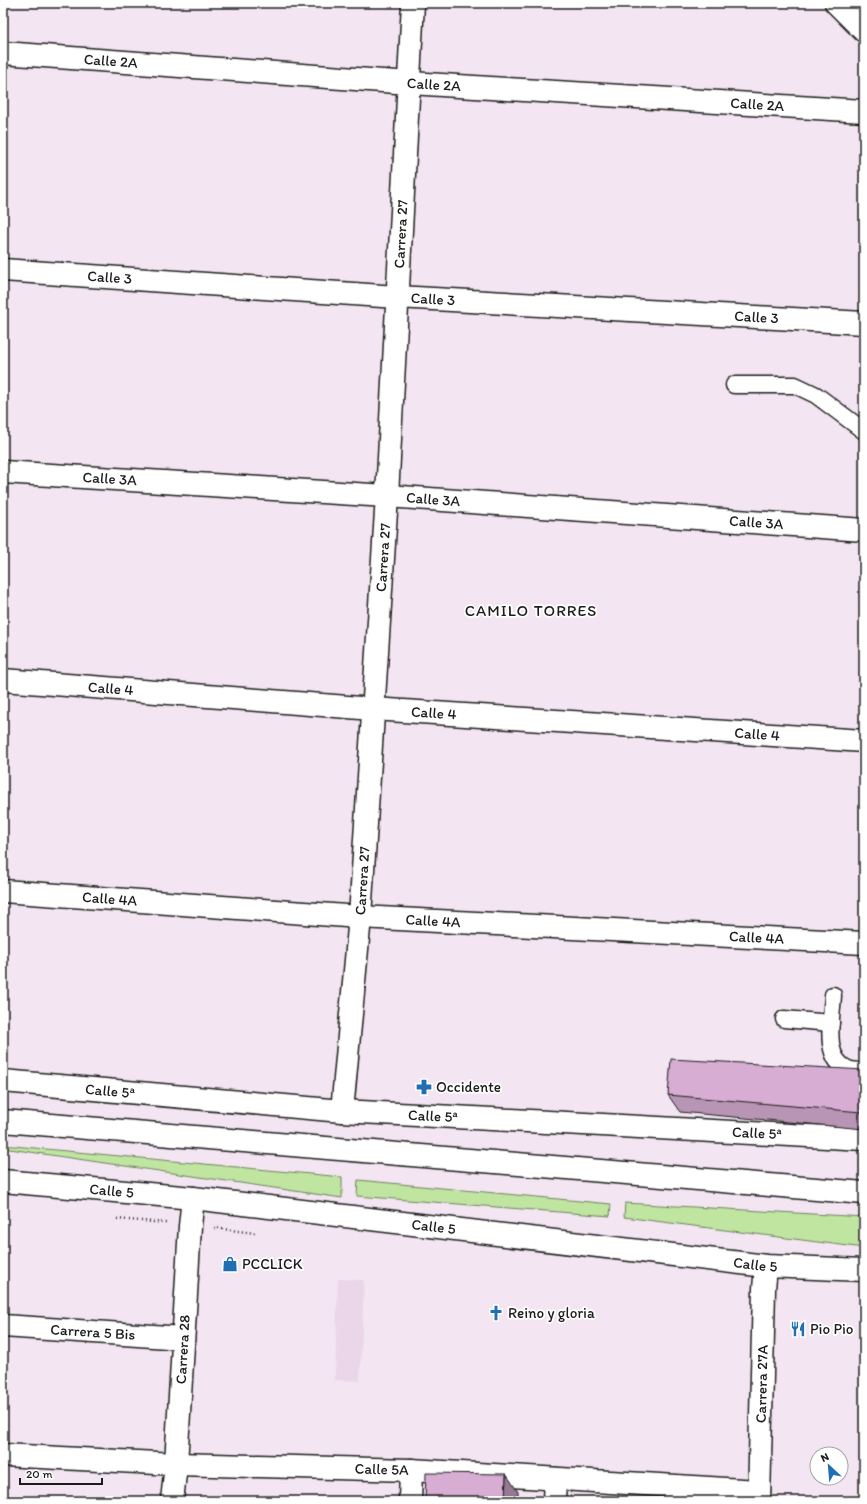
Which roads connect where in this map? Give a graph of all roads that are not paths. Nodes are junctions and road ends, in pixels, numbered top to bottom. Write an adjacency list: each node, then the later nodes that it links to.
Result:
1 (413, 3): 5 (street, Carrera 27)
2 (836, 3): 3 (street)
3 (864, 31)
4 (3, 53): 5 (street, Calle 2A)
5 (410, 84): 6 (street, Calle 2A); 8 (street, Carrera 27)
6 (864, 111)
7 (3, 270): 8 (street, Calle 3)
8 (397, 297): 9 (street, Calle 3); 13 (street, Carrera 27)
9 (864, 323)
10 (734, 385): 11 (lane)
11 (864, 431)
12 (3, 472): 13 (street, Calle 3A)
13 (387, 496): 14 (street, Calle 3A); 16 (street, Carrera 27)
14 (864, 530)
15 (3, 680): 16 (street, Calle 4)
16 (373, 709): 17 (street, Calle 4); 19 (street, Carrera 27)
17 (864, 741)
18 (3, 891): 19 (street, Calle 4A)
19 (360, 917): 20 (street, Calle 4A); 26 (street, Carrera 27)
20 (864, 943)
21 (833, 995): 23 (lane)
22 (784, 1019): 23 (lane)
23 (831, 1023): 24 (lane)
24 (864, 1071)
25 (3, 1081): 26 (street, Calle 5ª)
26 (342, 1111): 28 (street, Calle 5ª)
27 (3, 1121): 30 (street)
28 (864, 1139)
29 (3, 1181): 31 (street, Calle 5)
30 (864, 1193)
31 (193, 1198): 32 (street, Calle 5); 35 (street, Carrera 28)
32 (766, 1266): 33 (street, Calle 5); 40 (street, Carrera 27A)
33 (864, 1270)
34 (3, 1326): 35 (street, Carrera 5 Bis)
35 (183, 1338): 37 (street, Carrera 28)
36 (3, 1455): 37 (street, Calle 5A)
37 (176, 1464): 38 (street, Calle 5A); 41 (street, Carrera 28)
38 (411, 1470): 39 (street, Calle 5A); 42 (street)
39 (555, 1479): 40 (street, Calle 5A); 43 (street)
40 (759, 1496)
41 (172, 1501)
42 (410, 1501)
43 (554, 1501)

